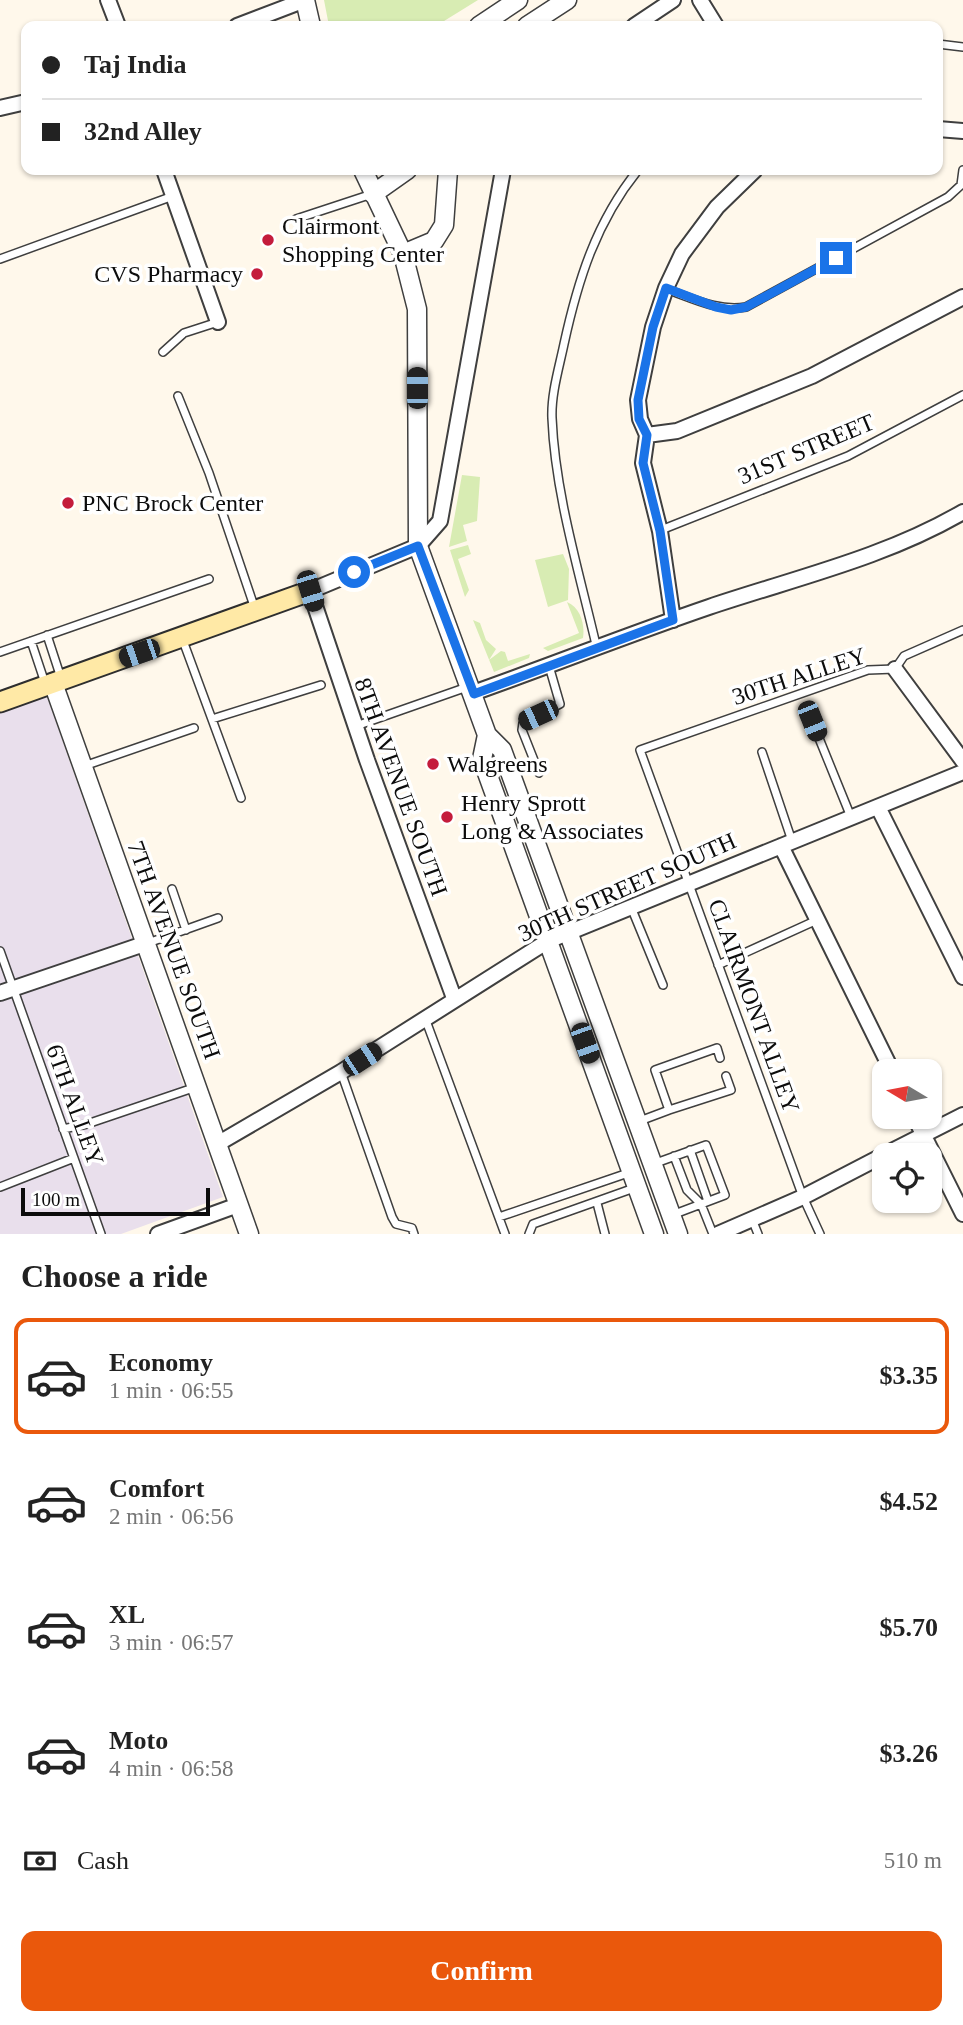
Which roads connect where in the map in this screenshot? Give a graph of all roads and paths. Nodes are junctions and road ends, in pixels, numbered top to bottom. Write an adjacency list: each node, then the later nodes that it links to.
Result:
1 (108, 0): 7 (street)
2 (305, 0): 8 (street); 9 (street)
3 (518, 0): 10 (street)
4 (567, 0): 11 (street)
5 (673, 0): 12 (street)
6 (700, 0): 13 (street)
7 (116, 21)
8 (250, 21)
9 (310, 21)
10 (486, 21)
11 (535, 21)
12 (642, 21)
13 (713, 21)
14 (943, 45): 15 (lane)
15 (963, 47)
16 (21, 103): 17 (street)
17 (0, 108)
18 (943, 129): 19 (street)
19 (963, 131)
20 (963, 170): 33 (lane)
21 (166, 175): 29 (street)
22 (365, 175): 28 (street)
23 (400, 175): 28 (street)
24 (448, 175): 31 (street)
25 (502, 175): 42 (street)
26 (634, 175): 51 (lane)
27 (750, 175): 33 (street)
28 (373, 194): 30 (lane); 31 (street)
29 (173, 197): 32 (lane); 35 (street)
30 (296, 219)
31 (403, 254): 42 (street)
32 (0, 259)
33 (666, 288): 39 (street)
34 (963, 297): 39 (street)
35 (218, 322): 36 (lane)
36 (163, 352)
37 (963, 395): 41 (lane, 31ST STREET)
38 (178, 396): 45 (lane)
39 (647, 435): 41 (street)
40 (963, 512): 46 (street)
41 (660, 531): 46 (street)
42 (418, 546): 44 (street); 57 (street)
43 (209, 579): 48 (lane)
44 (310, 591): 45 (main road); 61 (street, 8TH AVENUE SOUTH)
45 (256, 610): 49 (main road)
46 (673, 620): 51 (street)
47 (963, 630): 54 (lane, 30TH ALLEY)
48 (47, 635): 50 (lane); 55 (lane)
49 (182, 638): 55 (main road); 59 (lane)
50 (31, 641): 52 (lane); 55 (lane)
51 (597, 650): 53 (street)
52 (0, 652)
53 (549, 666): 57 (street); 69 (lane)
54 (895, 669): 64 (lane, 30TH ALLEY); 66 (street)
55 (53, 682): 58 (main road); 67 (street, 7TH AVENUE SOUTH)
56 (321, 685): 59 (lane)
57 (472, 690): 61 (lane); 63 (street)
58 (0, 702)
59 (212, 719): 70 (lane)
60 (812, 721): 72 (lane)
61 (355, 726): 88 (street, 8TH AVENUE SOUTH)
62 (194, 728): 67 (lane)
63 (487, 735): 80 (street); 81 (street)
64 (640, 750): 74 (lane, CLAIRMONT ALLEY)
65 (762, 752): 73 (lane)
66 (963, 761)
67 (84, 767): 82 (street, 7TH AVENUE SOUTH)
68 (963, 772): 71 (street, 30TH STREET SOUTH)
69 (539, 773)
70 (241, 798)
71 (878, 807): 72 (street, 30TH STREET SOUTH); 85 (street)
72 (851, 817): 73 (street, 30TH STREET SOUTH)
73 (786, 843): 74 (street, 30TH STREET SOUTH); 78 (street)
74 (688, 883): 76 (street, 30TH STREET SOUTH); 84 (lane, CLAIRMONT ALLEY)
75 (172, 889): 79 (lane)
76 (631, 906): 80 (street, 30TH STREET SOUTH); 86 (lane)
77 (218, 918): 79 (lane)
78 (817, 920): 84 (lane); 91 (street)
79 (186, 930): 82 (lane)
80 (567, 932): 81 (street, 30TH STREET SOUTH); 97 (street)
81 (548, 941): 88 (street, 30TH STREET SOUTH); 108 (street)
82 (144, 944): 87 (street); 94 (street, 7TH AVENUE SOUTH)
83 (0, 951): 87 (lane, 6TH ALLEY)
84 (718, 965): 110 (lane, CLAIRMONT ALLEY)
85 (963, 978)
86 (663, 985)
87 (7, 991): 98 (lane, 6TH ALLEY)
88 (454, 998): 89 (street, 30TH STREET SOUTH)
89 (425, 1017): 92 (street, 30TH STREET SOUTH); 116 (lane)
90 (720, 1058): 95 (lane)
91 (886, 1059)
92 (341, 1072): 101 (street, 30TH STREET SOUTH); 122 (lane)
93 (726, 1076): 95 (lane)
94 (197, 1086): 98 (lane); 101 (street, 7TH AVENUE SOUTH)
95 (669, 1111): 97 (lane)
96 (963, 1115): 100 (street)
97 (637, 1122): 107 (street)
98 (64, 1129): 105 (lane, 6TH ALLEY)
99 (920, 1129): 100 (street)
100 (924, 1137): 102 (street); 114 (street)
101 (219, 1143): 113 (street, 7TH AVENUE SOUTH)
102 (911, 1143)
103 (690, 1150): 104 (lane); 112 (lane); 112 (lane)
104 (674, 1156): 107 (lane); 112 (lane)
105 (74, 1158): 109 (lane); 119 (lane, 6TH ALLEY)
106 (872, 1161): 110 (street)
107 (652, 1164): 115 (street)
108 (635, 1179): 111 (lane); 116 (lane); 127 (street)
109 (0, 1187)
110 (803, 1197): 117 (street); 132 (lane, CLAIRMONT ALLEY)
111 (597, 1203): 118 (lane); 126 (lane)
112 (705, 1203): 115 (lane); 129 (lane)
113 (238, 1205): 120 (street); 121 (street, 7TH AVENUE SOUTH)
114 (963, 1214)
115 (671, 1216): 128 (street)
116 (499, 1217): 123 (lane)
117 (752, 1219): 130 (street); 131 (lane)
118 (533, 1224): 124 (lane); 125 (lane)
119 (101, 1234)
120 (158, 1234)
121 (249, 1234)
122 (414, 1234)
123 (505, 1234)
124 (529, 1234)
125 (536, 1234)
126 (606, 1234)
127 (654, 1234)
128 (678, 1234)
129 (713, 1234)
130 (718, 1234)
131 (758, 1234)
132 (820, 1234)

